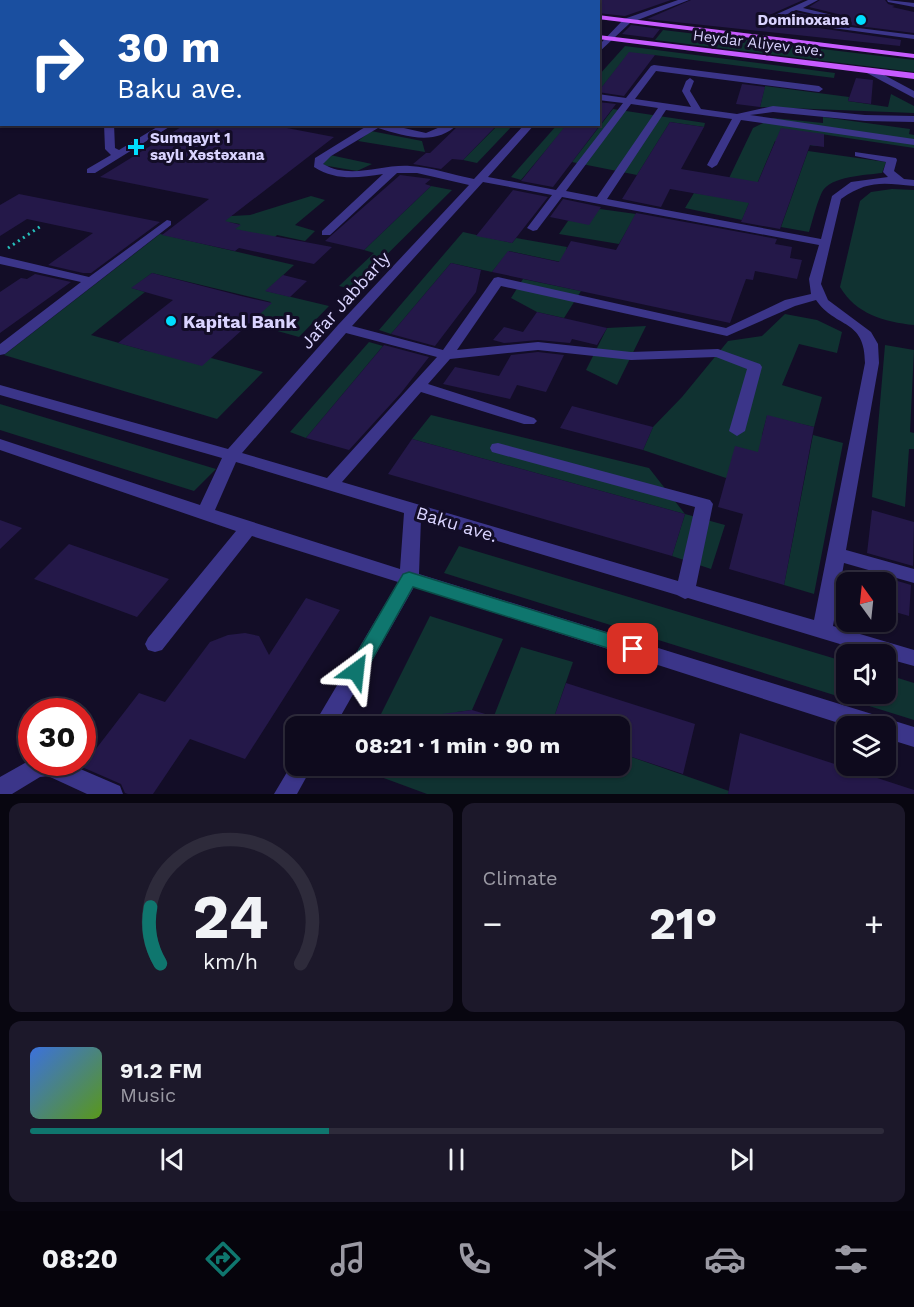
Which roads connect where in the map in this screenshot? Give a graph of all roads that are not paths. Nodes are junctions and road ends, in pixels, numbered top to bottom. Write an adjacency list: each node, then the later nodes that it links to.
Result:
1 (685, 0): 8 (street)
2 (814, 0): 5 (street)
3 (891, 0): 4 (street)
4 (914, 5)
5 (795, 8): 7 (street); 10 (street)
6 (600, 17): 8 (main road, Heydar Aliyev ave.)
7 (845, 19)
8 (627, 21): 11 (street); 13 (main road, Heydar Aliyev ave.)
9 (600, 37): 11 (main road, Heydar Aliyev ave.)
10 (914, 37)
11 (610, 38): 12 (street); 14 (main road, Heydar Aliyev ave.)
12 (600, 49)
13 (914, 56)
14 (870, 71): 15 (main road, Heydar Aliyev ave.); 17 (street)
15 (914, 76)
16 (690, 81): 24 (street)
17 (890, 82): 18 (street); 20 (street)
18 (914, 85)
19 (819, 89): 22 (street)
20 (914, 95)
21 (600, 97): 22 (street)
22 (630, 102): 23 (street); 43 (street)
23 (664, 106): 24 (street); 44 (street)
24 (698, 111): 26 (street)
25 (836, 116): 26 (street); 27 (street); 34 (street)
26 (738, 117): 34 (street); 38 (street)
27 (914, 119)
28 (108, 126): 37 (street)
29 (167, 126): 37 (street)
30 (375, 126): 39 (street)
31 (381, 126): 32 (street)
32 (452, 126)
33 (529, 126): 41 (street, Jafar Jabbarly)
34 (834, 131): 35 (street)
35 (914, 142)
36 (859, 154): 42 (street)
37 (119, 155): 40 (street)
38 (712, 165)
39 (395, 169): 41 (street); 47 (street)
40 (91, 171)
41 (479, 181): 43 (street); 52 (street, Jafar Jabbarly)
42 (908, 182): 48 (street)
43 (558, 193): 44 (street); 46 (street)
44 (600, 201): 48 (street)
45 (167, 224): 50 (street)
46 (533, 228)
47 (326, 233)
48 (826, 243): 51 (street)
49 (0, 260): 50 (street)
50 (91, 281): 53 (street)
51 (818, 296): 54 (street); 66 (street)
52 (343, 328): 54 (street); 61 (street, Jafar Jabbarly)
53 (0, 351)
54 (446, 355): 55 (street); 58 (street)
55 (419, 386): 57 (street); 62 (street)
56 (0, 390): 61 (street, Baku ave.)
57 (530, 421)
58 (737, 431)
59 (0, 444): 64 (street)
60 (498, 448): 69 (street)
61 (231, 455): 62 (street, Baku ave.); 64 (street, Jafar Jabbarly)
62 (330, 485): 63 (street, Baku ave.)
63 (413, 511): 68 (street); 69 (street, Baku ave.)
64 (205, 513): 65 (street)
65 (248, 528): 68 (street); 71 (street)
66 (836, 554): 67 (street); 70 (street)
67 (914, 576)
68 (409, 579): 73 (street); 74 (street)
69 (685, 592): 70 (street, Baku ave.)
70 (822, 630): 72 (street, Baku ave.)
71 (155, 644)
72 (914, 658)
73 (330, 716)
74 (847, 716)
75 (896, 731): 76 (street)
76 (914, 737)
77 (296, 776): 80 (street)
78 (0, 789): 79 (street)
79 (112, 794)
80 (285, 794)

